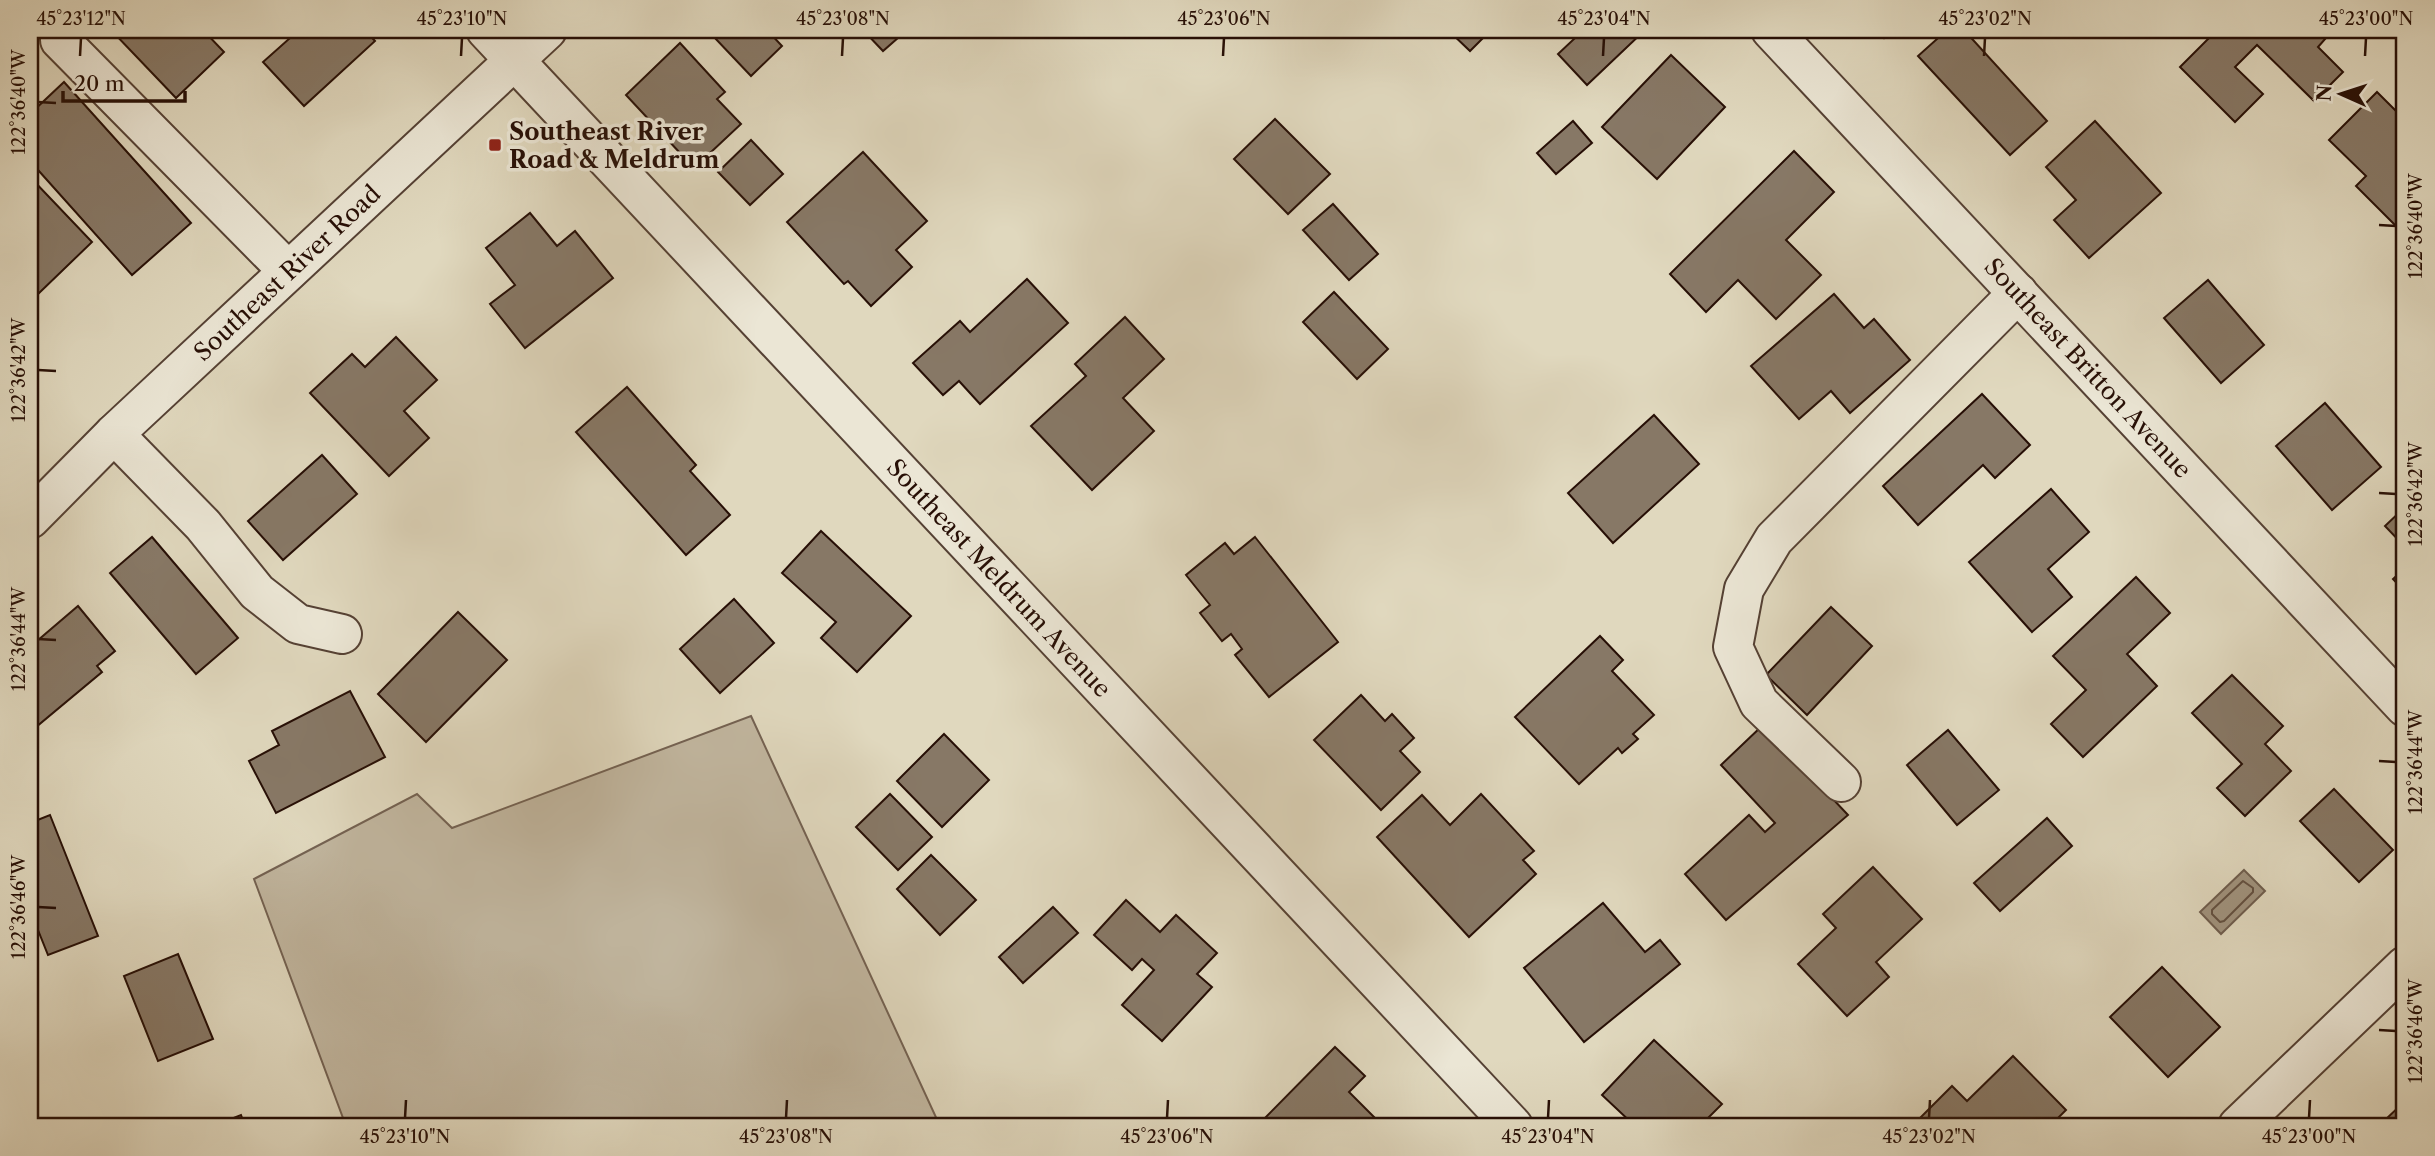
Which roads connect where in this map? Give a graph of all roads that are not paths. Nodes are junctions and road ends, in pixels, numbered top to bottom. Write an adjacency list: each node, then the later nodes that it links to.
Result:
1 (486, 30): 5 (street, Southeast Meldrum Avenue)
2 (547, 30): 5 (street, Southeast River Road)
3 (1771, 30): 7 (street, Southeast Britton Avenue)
4 (60, 40): 6 (street)
5 (514, 60): 6 (street, Southeast River Road); 14 (street, Southeast Meldrum Avenue)
6 (288, 271): 8 (street, Southeast River Road)
7 (2018, 293): 11 (street, Southeast Britton Avenue); 12 (street)
8 (114, 434): 9 (street, Southeast River Road); 10 (street)
9 (30, 519)
10 (342, 634)
11 (2405, 707)
12 (1841, 782)
13 (2405, 966): 15 (street)
14 (1513, 1126)
15 (2238, 1126)

